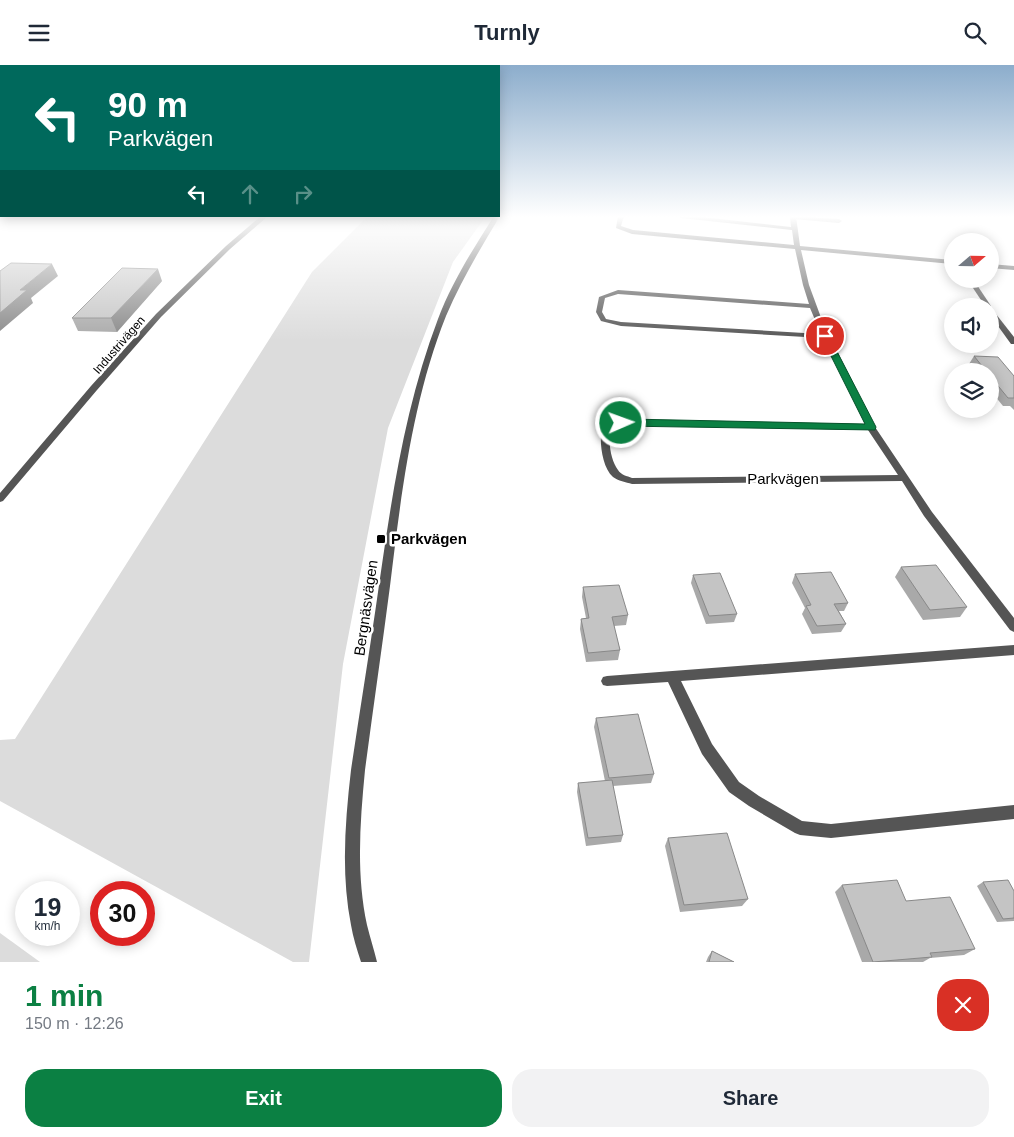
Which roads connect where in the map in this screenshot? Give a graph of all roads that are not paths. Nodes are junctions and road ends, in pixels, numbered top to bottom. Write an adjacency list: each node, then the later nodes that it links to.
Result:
1 (216, 258): 14 (street, Industrivägen)
2 (471, 258): 20 (street, Bergnäsvägen)
3 (800, 258): 8 (street)
4 (906, 258): 5 (street)
5 (944, 261)
6 (999, 267): 7 (street)
7 (1014, 269)
8 (813, 306): 10 (street); 10 (street)
9 (999, 322): 11 (street)
10 (825, 336): 12 (street)
11 (1014, 342)
12 (871, 427): 13 (street); 13 (street, Parkvägen)
13 (904, 478): 15 (street)
14 (0, 499)
15 (1014, 627)
16 (1014, 649): 17 (street)
17 (672, 676): 18 (street); 19 (street)
18 (607, 681)
19 (1014, 813)
20 (369, 962)

